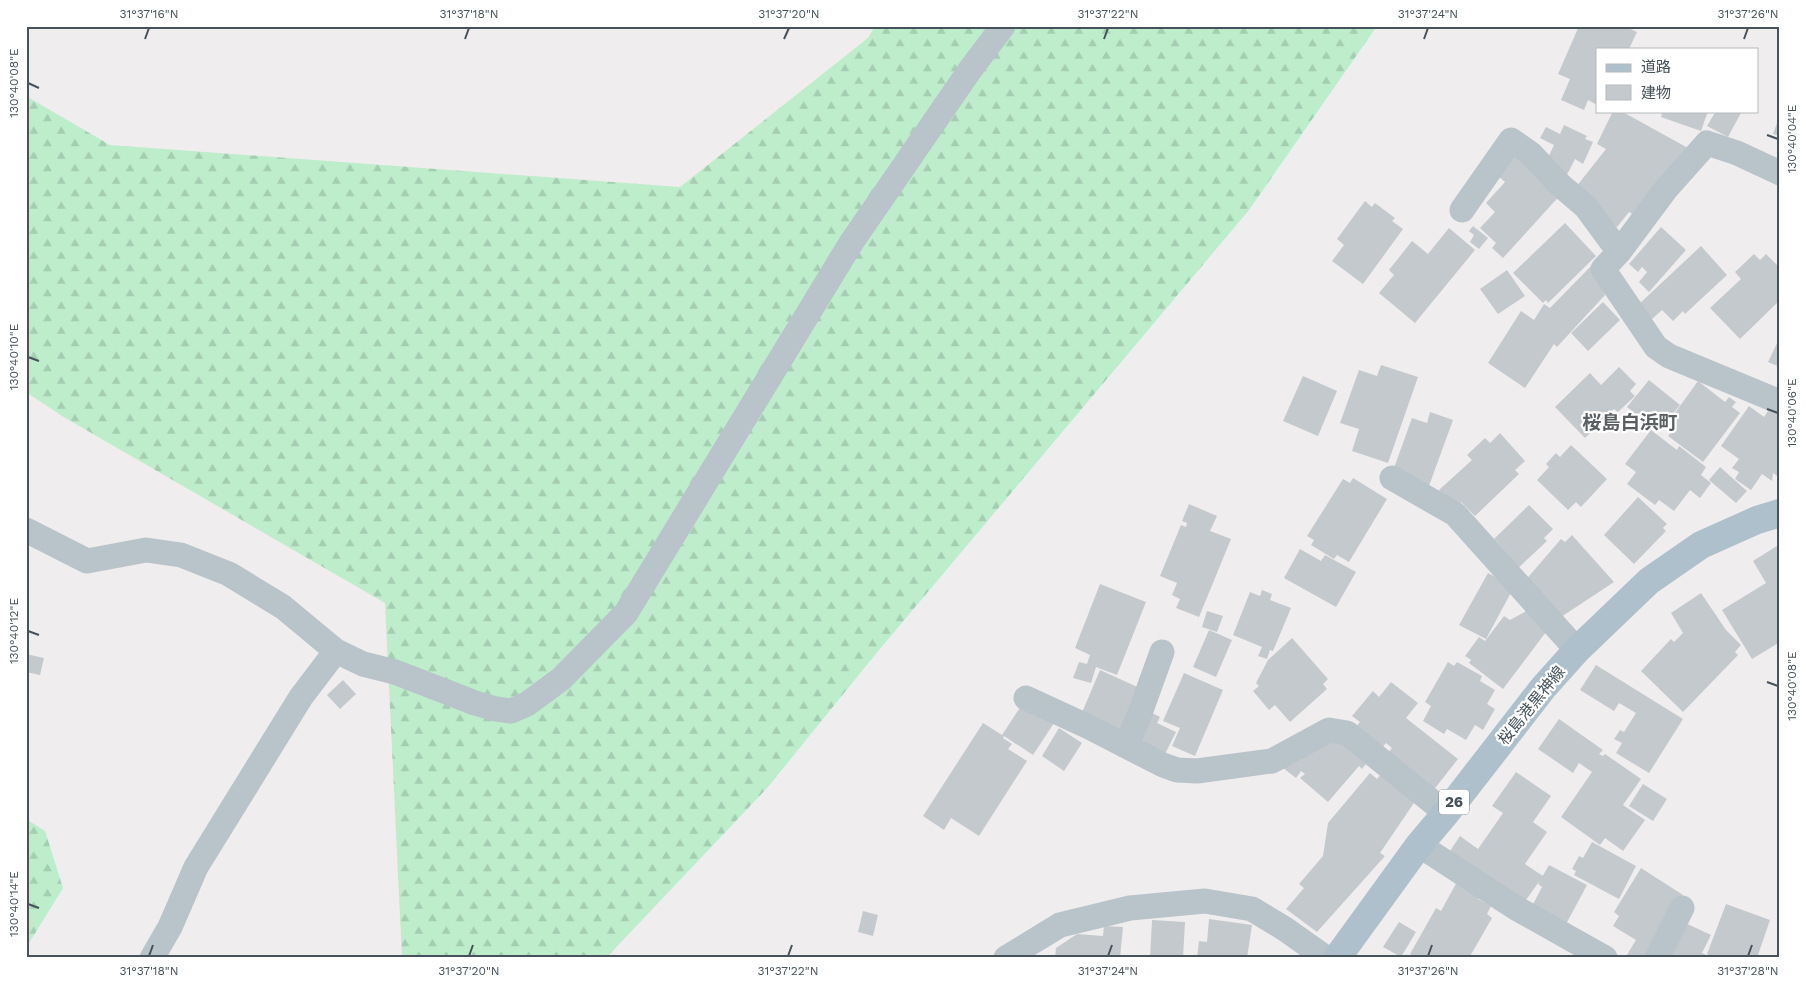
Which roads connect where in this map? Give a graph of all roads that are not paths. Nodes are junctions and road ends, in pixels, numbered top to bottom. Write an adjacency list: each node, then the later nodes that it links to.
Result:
1 (1003, 26): 10 (street)
2 (1780, 173): 4 (street)
3 (1462, 210): 4 (street)
4 (1619, 252): 5 (street)
5 (1780, 402)
6 (1392, 478): 9 (street)
7 (1780, 513): 9 (main road, 桜島港黒神線 / 26)
8 (26, 530): 10 (street)
9 (1577, 650): 14 (main road, 桜島港黒神線 / 26)
10 (336, 651): 18 (street)
11 (1162, 652): 13 (street)
12 (1026, 698): 13 (street)
13 (1126, 746): 14 (street)
14 (1446, 813): 15 (main road, 桜島港黒神線 / 26)
15 (1419, 845): 17 (street); 21 (main road, 桜島港黒神線 / 26)
16 (1682, 908): 22 (street)
17 (1592, 954)
18 (152, 958)
19 (1006, 958): 20 (street)
20 (1326, 958)
21 (1337, 958)
22 (1657, 958)

